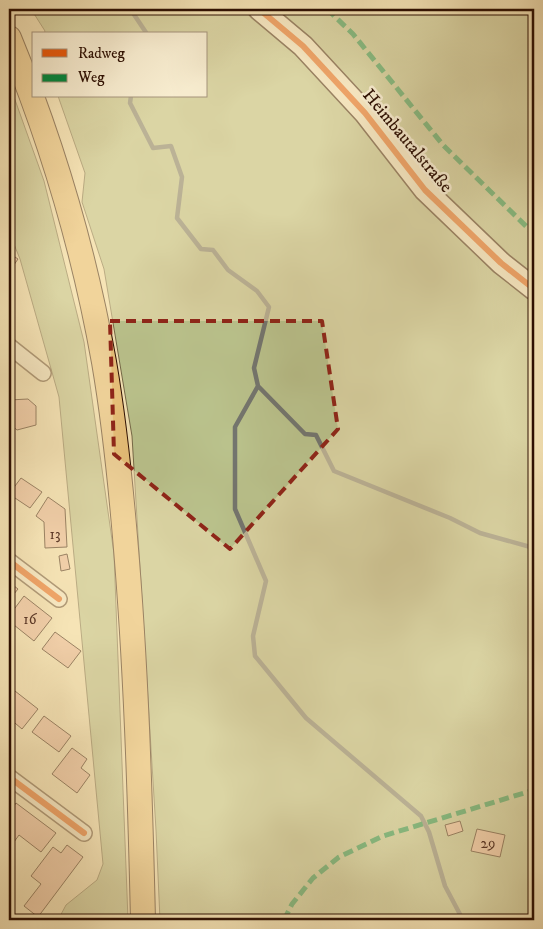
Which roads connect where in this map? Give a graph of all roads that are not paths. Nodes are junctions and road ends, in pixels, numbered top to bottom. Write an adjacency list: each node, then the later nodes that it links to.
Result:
1 (259, 9): 5 (street, Heimbautalstraße)
2 (9, 38): 3 (main road)
3 (32, 97)
4 (32, 98): 12 (main road)
5 (534, 289)
6 (9, 346): 7 (street)
7 (43, 373)
8 (9, 561): 9 (street)
9 (59, 599)
10 (9, 777): 11 (street)
11 (84, 833)
12 (143, 920)

